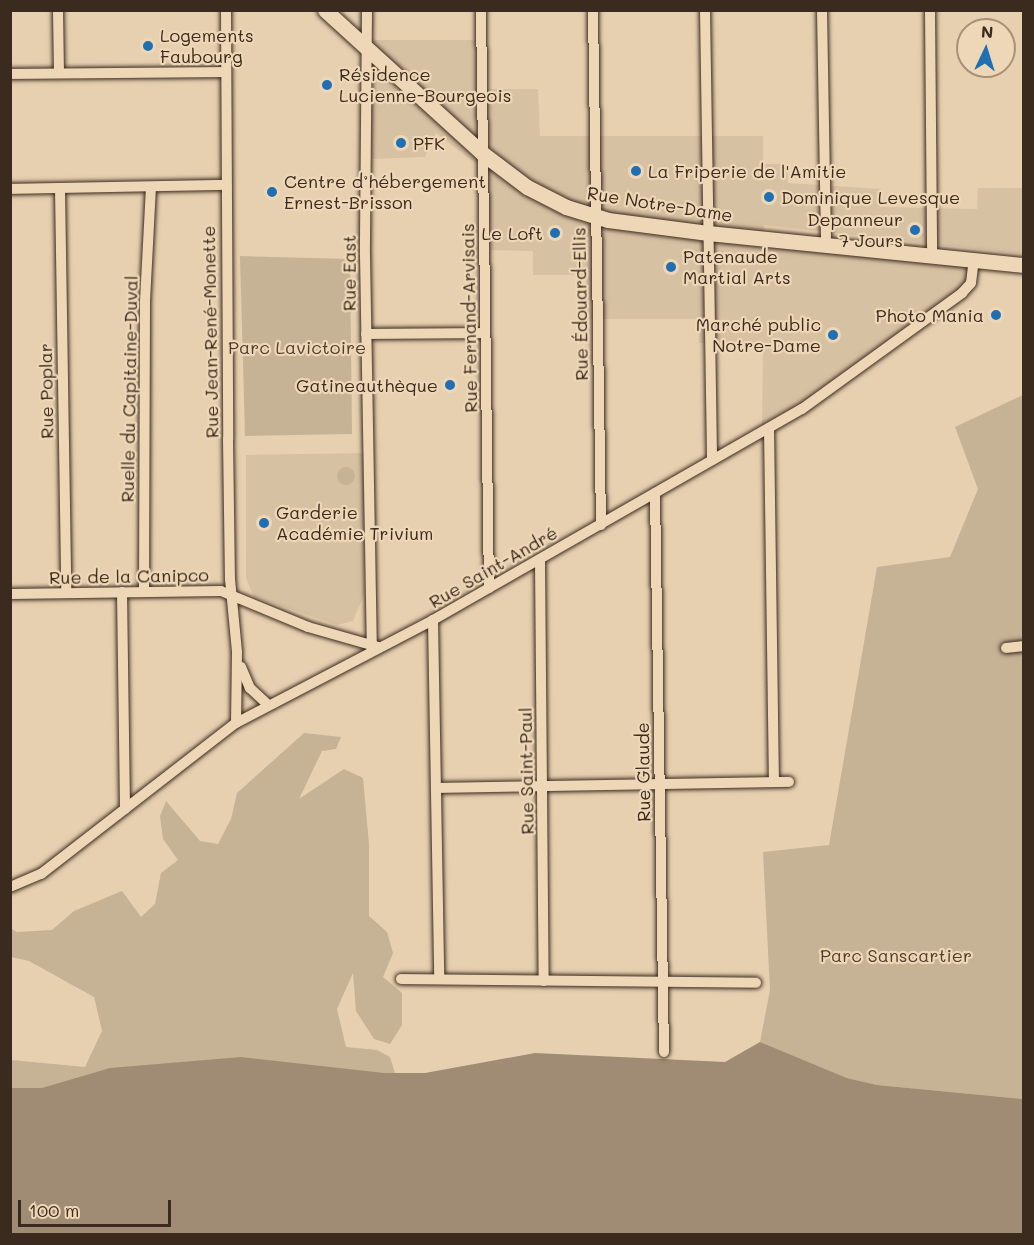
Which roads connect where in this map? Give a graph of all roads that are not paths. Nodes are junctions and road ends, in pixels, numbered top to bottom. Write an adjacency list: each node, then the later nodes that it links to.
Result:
1 (58, 10): 12 (street)
2 (226, 10): 11 (street, Rue Jean-René-Monette)
3 (325, 10): 10 (street, Rue Notre-Dame)
4 (367, 10): 10 (street, Rue East)
5 (481, 10): 14 (street, Rue Fernand-Arvisais)
6 (593, 10): 19 (street, Rue Édouard-Ellis)
7 (705, 10): 20 (street)
8 (822, 10): 21 (street)
9 (930, 10): 22 (street)
10 (368, 48): 14 (street, Rue Notre-Dame); 26 (street, Rue East)
11 (225, 72): 12 (street); 15 (street, Rue Jean-René-Monette)
12 (59, 73): 13 (street)
13 (10, 74)
14 (482, 153): 19 (street, Rue Notre-Dame); 25 (street, Rue Fernand-Arvisais)
15 (225, 185): 16 (street); 37 (street, Rue Jean-René-Monette)
16 (151, 187): 18 (street); 33 (street, Ruelle du Capitaine-Duval)
17 (10, 189): 18 (street)
18 (60, 189): 34 (street, Rue Poplar)
19 (596, 217): 20 (street, Rue Notre-Dame); 30 (street, Rue Édouard-Ellis)
20 (708, 233): 21 (street, Rue Notre-Dame); 28 (street)
21 (826, 245): 22 (street, Rue Notre-Dame)
22 (932, 255): 23 (street, Rue Notre-Dame)
23 (974, 260): 24 (street, Rue Notre-Dame); 27 (street, Rue Saint-André)
24 (1023, 265)
25 (485, 333): 26 (street); 32 (street, Rue Fernand-Arvisais)
26 (366, 334): 39 (street, Rue East)
27 (769, 428): 28 (street, Rue Saint-André); 45 (street)
28 (712, 460): 29 (street, Rue Saint-André)
29 (656, 493): 30 (street, Rue Saint-André); 47 (street, Rue Glaude)
30 (601, 525): 31 (street, Rue Saint-André)
31 (540, 561): 32 (street, Rue Saint-André); 48 (street, Rue Saint-Paul)
32 (489, 588): 38 (street, Rue Saint-André)
33 (144, 591): 35 (street, Rue de la Canipco); 37 (street, Rue de la Canipco)
34 (66, 592): 35 (street, Rue de la Canipco); 36 (street, Rue de la Canipco)
35 (122, 592): 50 (street)
36 (10, 594)
37 (234, 595): 39 (street, Rue de la Canipco); 42 (street, Rue Jean-René-Monette)
38 (433, 620): 39 (street, Rue Saint-André); 49 (street)
39 (377, 646): 43 (street, Rue Saint-André)
40 (1023, 646): 41 (street)
41 (1006, 648)
42 (237, 652): 43 (street, Rue Jean-René-Monette); 44 (street, Rue Jean-René-Monette)
43 (268, 705): 44 (street, Rue Saint-André)
44 (236, 723): 50 (street, Rue Saint-André)
45 (774, 781): 46 (street); 47 (street)
46 (789, 782)
47 (659, 784): 48 (street); 56 (street, Rue Glaude)
48 (543, 787): 49 (street); 55 (street, Rue Saint-Paul)
49 (439, 788): 54 (street)
50 (125, 809): 52 (street, Rue Saint-André)
51 (10, 878): 52 (street)
52 (11, 887)
53 (401, 979): 54 (street)
54 (439, 980): 55 (street)
55 (544, 981): 56 (street)
56 (663, 982): 57 (street); 58 (street, Rue Glaude)
57 (756, 983)
58 (664, 1052)

